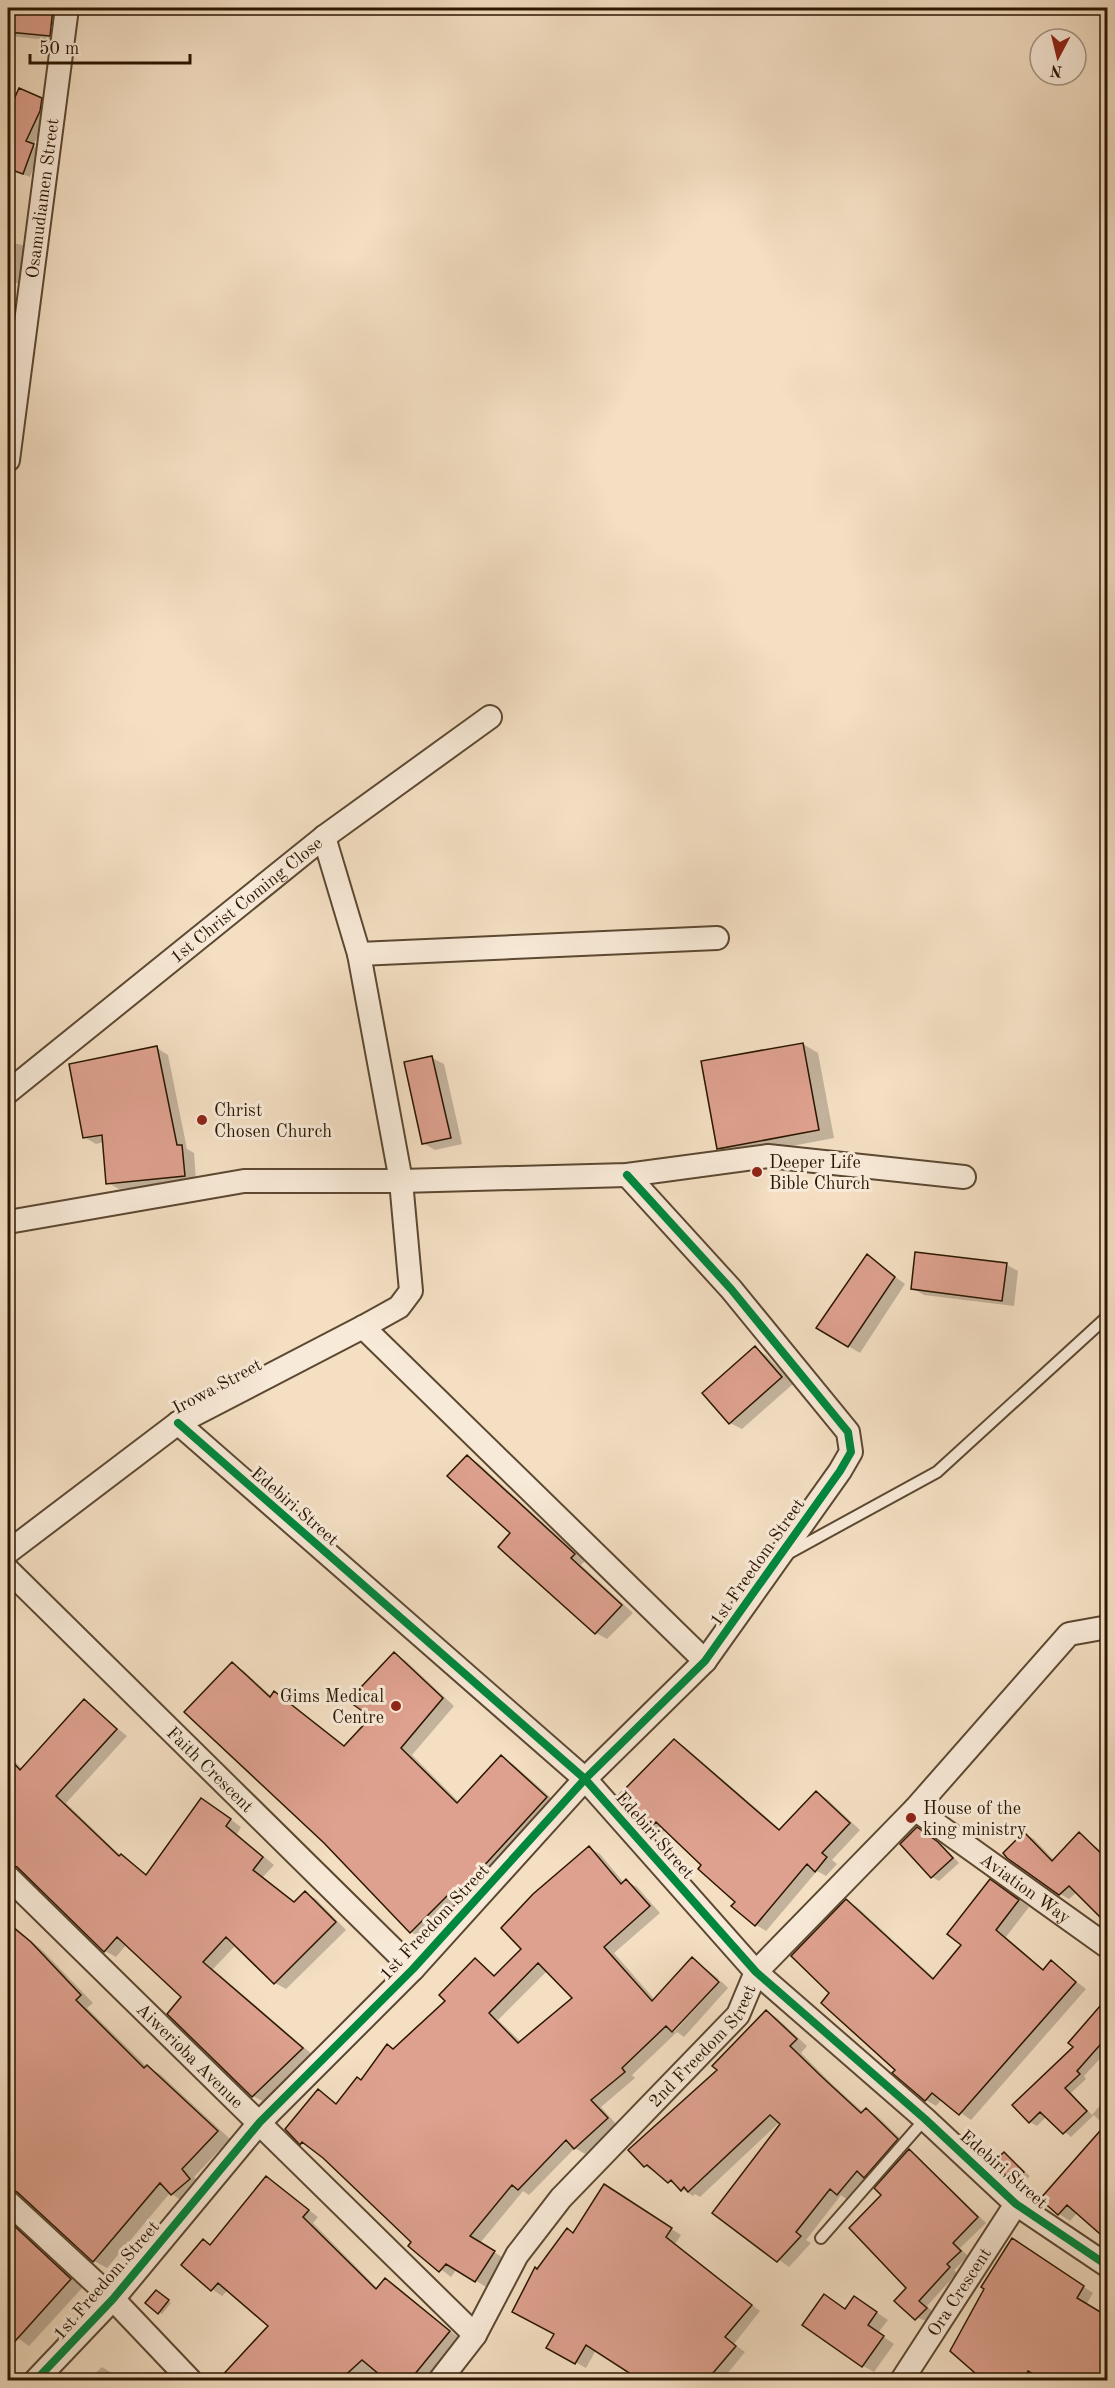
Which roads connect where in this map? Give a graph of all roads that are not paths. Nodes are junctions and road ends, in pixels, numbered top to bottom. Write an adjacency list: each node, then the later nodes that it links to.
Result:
1 (67, 8): 2 (street, Osamudiamen Street)
2 (8, 460)
3 (490, 717): 4 (street, 1st Christ Coming Close)
4 (324, 837): 6 (street, Irowa Street); 7 (street, 1st Christ Coming Close)
5 (717, 938): 6 (street)
6 (359, 954): 10 (street, Irowa Street)
7 (8, 1092)
8 (627, 1175): 9 (street); 10 (street); 16 (street, 1st Freedom Street)
9 (964, 1177)
10 (401, 1181): 11 (street); 13 (street, Irowa Street)
11 (8, 1222)
12 (1106, 1320): 16 (lane)
13 (363, 1327): 14 (street, Irowa Street); 19 (street)
14 (178, 1423): 15 (street, Irowa Street); 20 (street, Edebiri Street)
15 (8, 1552)
16 (778, 1558): 19 (street, 1st Freedom Street)
17 (8, 1570): 24 (street, Faith Crescent)
18 (1097, 1630): 21 (street, 2nd Freedom Street)
19 (705, 1661): 20 (street, 1st Freedom Street)
20 (585, 1779): 24 (street, 1st Freedom Street); 25 (street, Edebiri Street)
21 (915, 1809): 23 (street, Aviation Way); 25 (street, 2nd Freedom Street)
22 (8, 1877): 27 (street, Aiwerioba Avenue)
23 (1107, 1947)
24 (412, 1969): 27 (street, 1st Freedom Street)
25 (756, 1972): 26 (street, Edebiri Street); 33 (street, 2nd Freedom Street)
26 (925, 2120): 29 (street, Edebiri Street); 30 (lane)
27 (260, 2122): 32 (street, 1st Freedom Street); 33 (street, Aiwerioba Avenue)
28 (8, 2202): 32 (street)
29 (1016, 2204): 31 (street, Edebiri Street); 37 (street, Ora Crescent)
30 (821, 2238)
31 (1107, 2266)
32 (112, 2299): 34 (street, 1st Freedom Street); 35 (street)
33 (475, 2335): 36 (street, 2nd Freedom Street)
34 (36, 2380)
35 (190, 2380)
36 (440, 2380)
37 (902, 2380)

